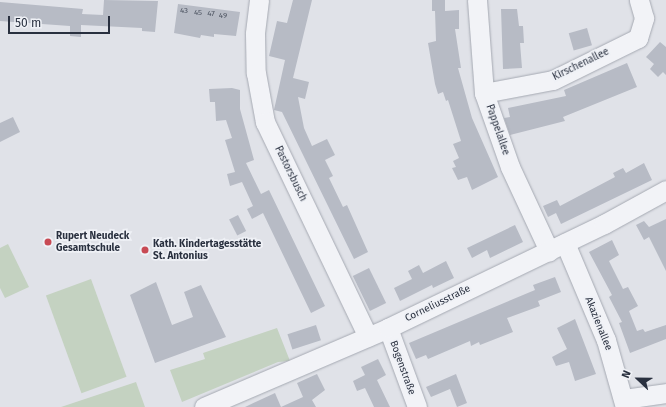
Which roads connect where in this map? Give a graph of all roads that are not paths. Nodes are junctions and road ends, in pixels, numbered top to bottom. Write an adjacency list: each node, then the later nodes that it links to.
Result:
1 (259, 0): 8 (street, Pastorsbusch)
2 (476, 0): 4 (street, Pappelallee)
3 (639, 0): 4 (street, Kirschenallee)
4 (484, 93): 6 (street, Pappelallee)
5 (666, 190): 6 (street, Corneliusstraße)
6 (557, 247): 7 (street, Corneliusstraße); 10 (street, Akazienallee)
7 (388, 328): 8 (street, Corneliusstraße); 12 (street, Bogenstraße)
8 (368, 337): 11 (street, Corneliusstraße)
9 (666, 393): 10 (street)
10 (624, 403)
11 (204, 407)
12 (417, 407)

